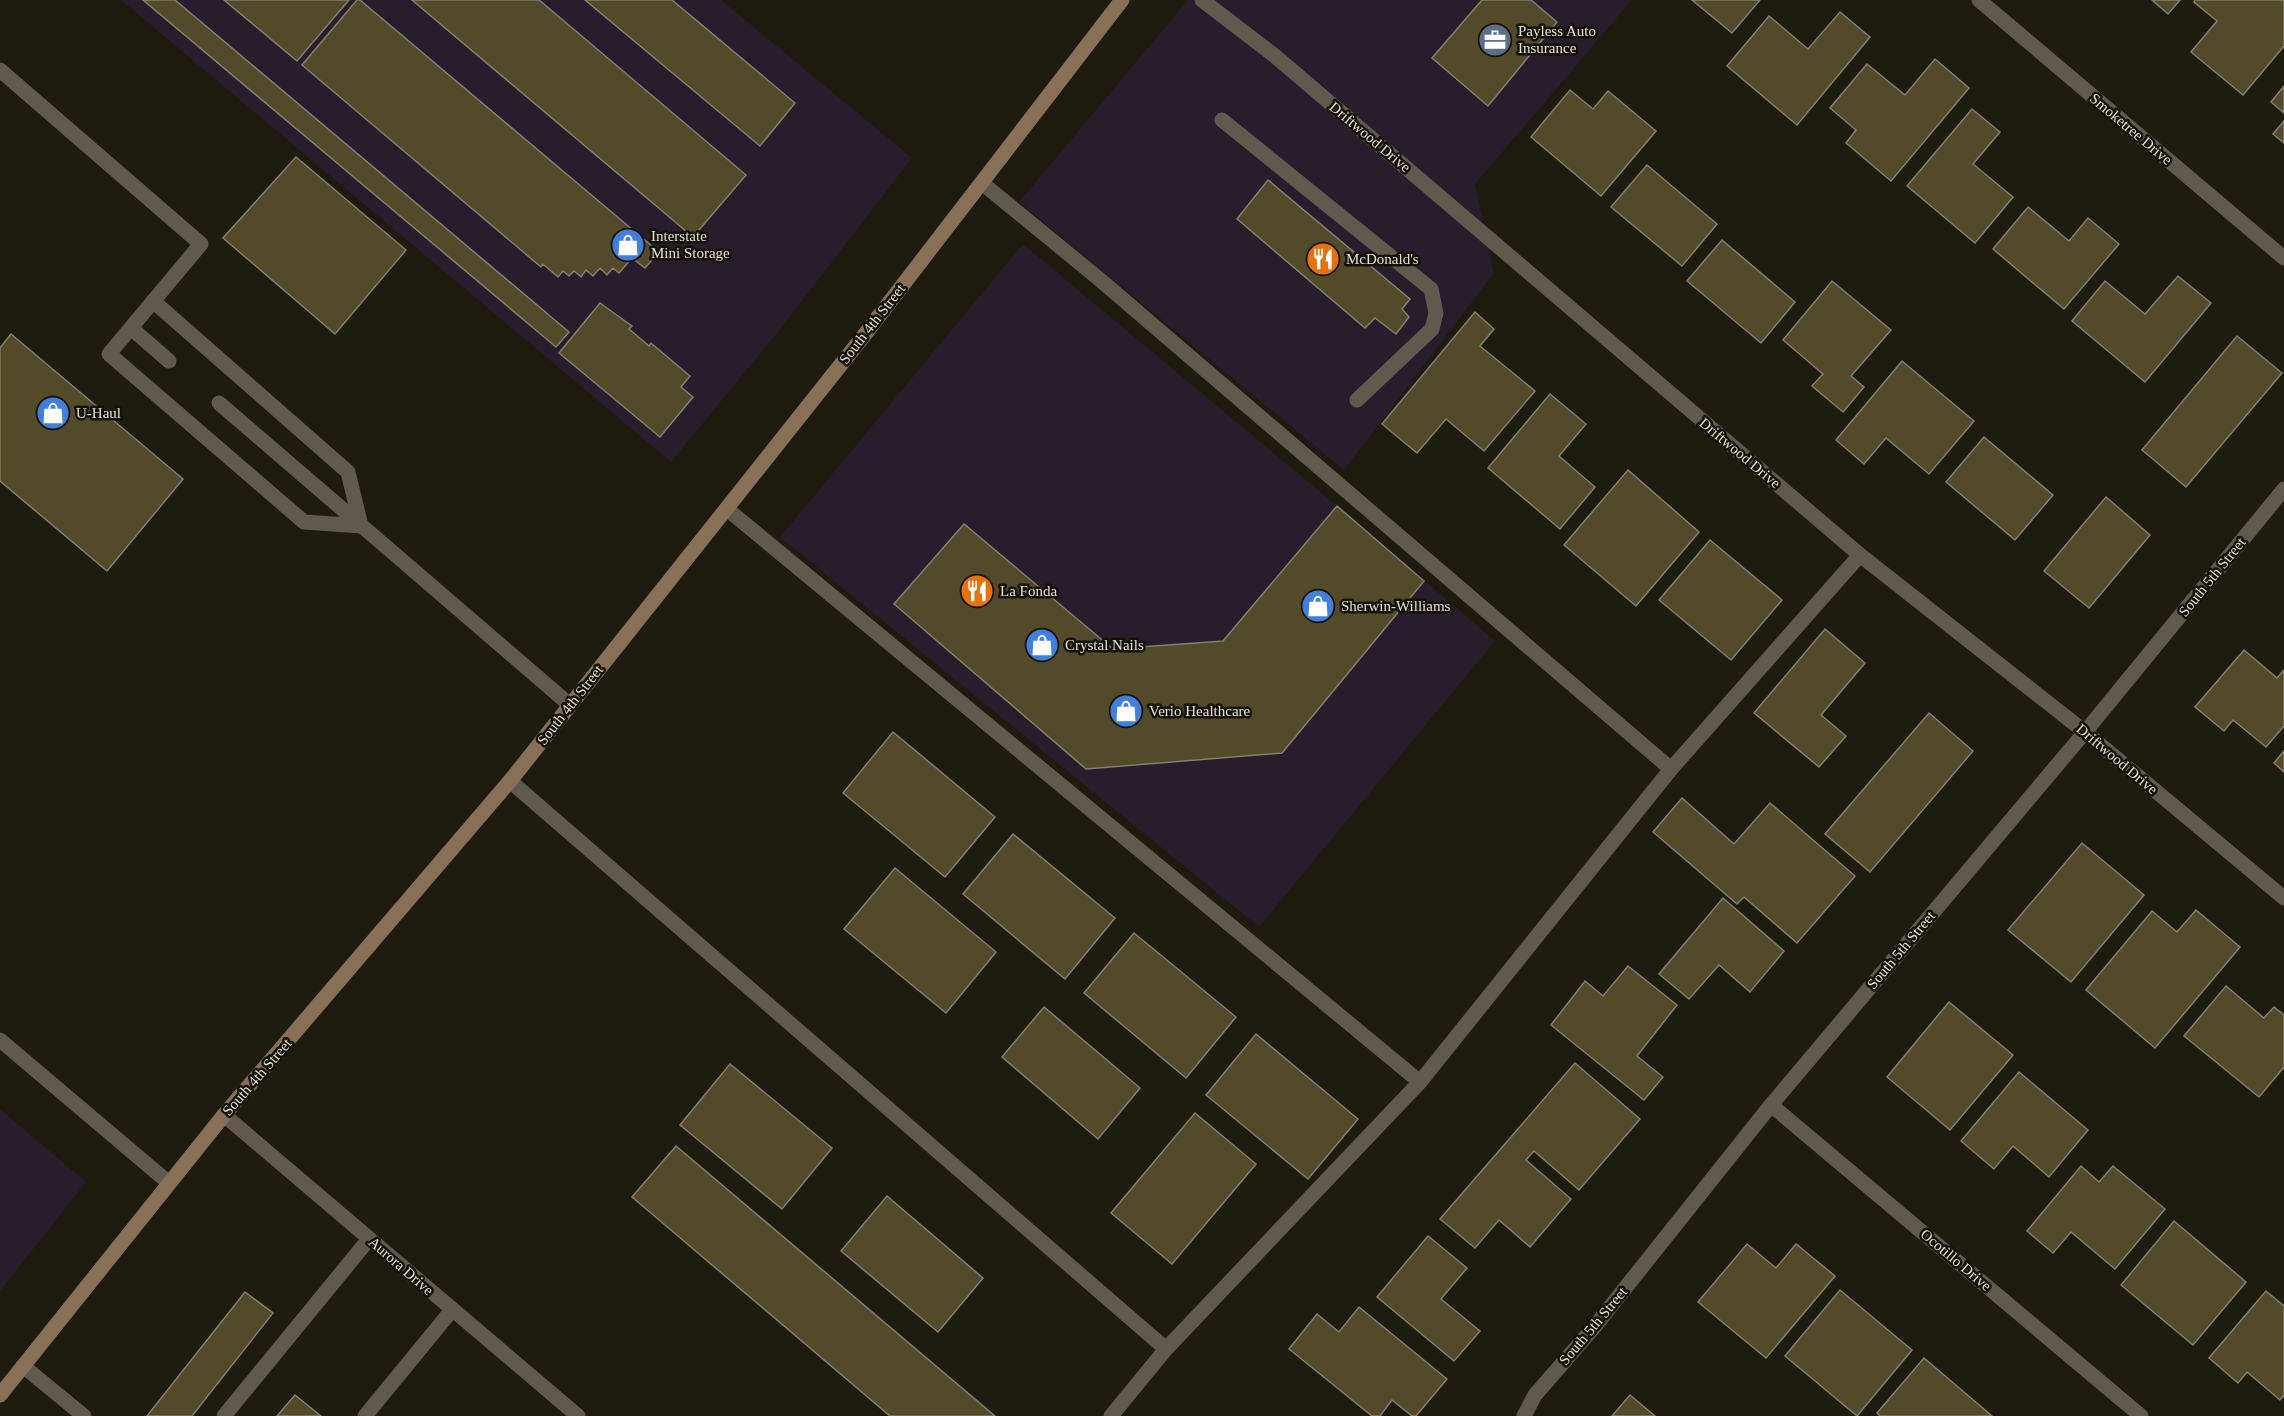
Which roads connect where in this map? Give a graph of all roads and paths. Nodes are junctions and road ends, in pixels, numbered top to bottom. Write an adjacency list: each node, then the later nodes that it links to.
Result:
1 (1122, 0): 6 (main road, South 4th Street)
2 (1202, 0): 16 (street, Driftwood Drive)
3 (1978, 0): 7 (street, Smoketree Drive)
4 (0, 70): 8 (street)
5 (1222, 120): 11 (street)
6 (982, 183): 14 (main road, South 4th Street); 19 (street)
7 (2284, 258)
8 (153, 301): 9 (street); 15 (street)
9 (131, 328): 10 (street); 15 (street)
10 (169, 360)
11 (1357, 400)
12 (219, 403): 15 (street)
13 (2284, 489): 18 (street, South 5th Street)
14 (726, 508): 17 (main road, South 4th Street); 23 (street)
15 (362, 526): 17 (street)
16 (1860, 555): 18 (street, Driftwood Drive); 19 (street)
17 (570, 705): 20 (main road, South 4th Street)
18 (2085, 732): 21 (street, Driftwood Drive); 24 (street, South 5th Street)
19 (1671, 769): 23 (street)
20 (510, 782): 25 (main road, South 4th Street); 29 (street)
21 (2284, 898)
22 (0, 1040): 26 (street)
23 (1420, 1082): 29 (street)
24 (1771, 1105): 37 (street, South 5th Street); 38 (street, Ocotillo Drive)
25 (224, 1115): 26 (main road, South 4th Street); 27 (street, Aurora Drive)
26 (169, 1183): 30 (main road, South 4th Street)
27 (369, 1239): 28 (street, Aurora Drive); 33 (street)
28 (452, 1310): 34 (street); 35 (street, Aurora Drive)
29 (1166, 1348): 36 (street)
30 (23, 1366): 31 (main road, South 4th Street); 32 (street)
31 (0, 1395)
32 (84, 1416)
33 (224, 1416)
34 (365, 1416)
35 (578, 1416)
36 (1110, 1416)
37 (1524, 1416)
38 (2141, 1416)

